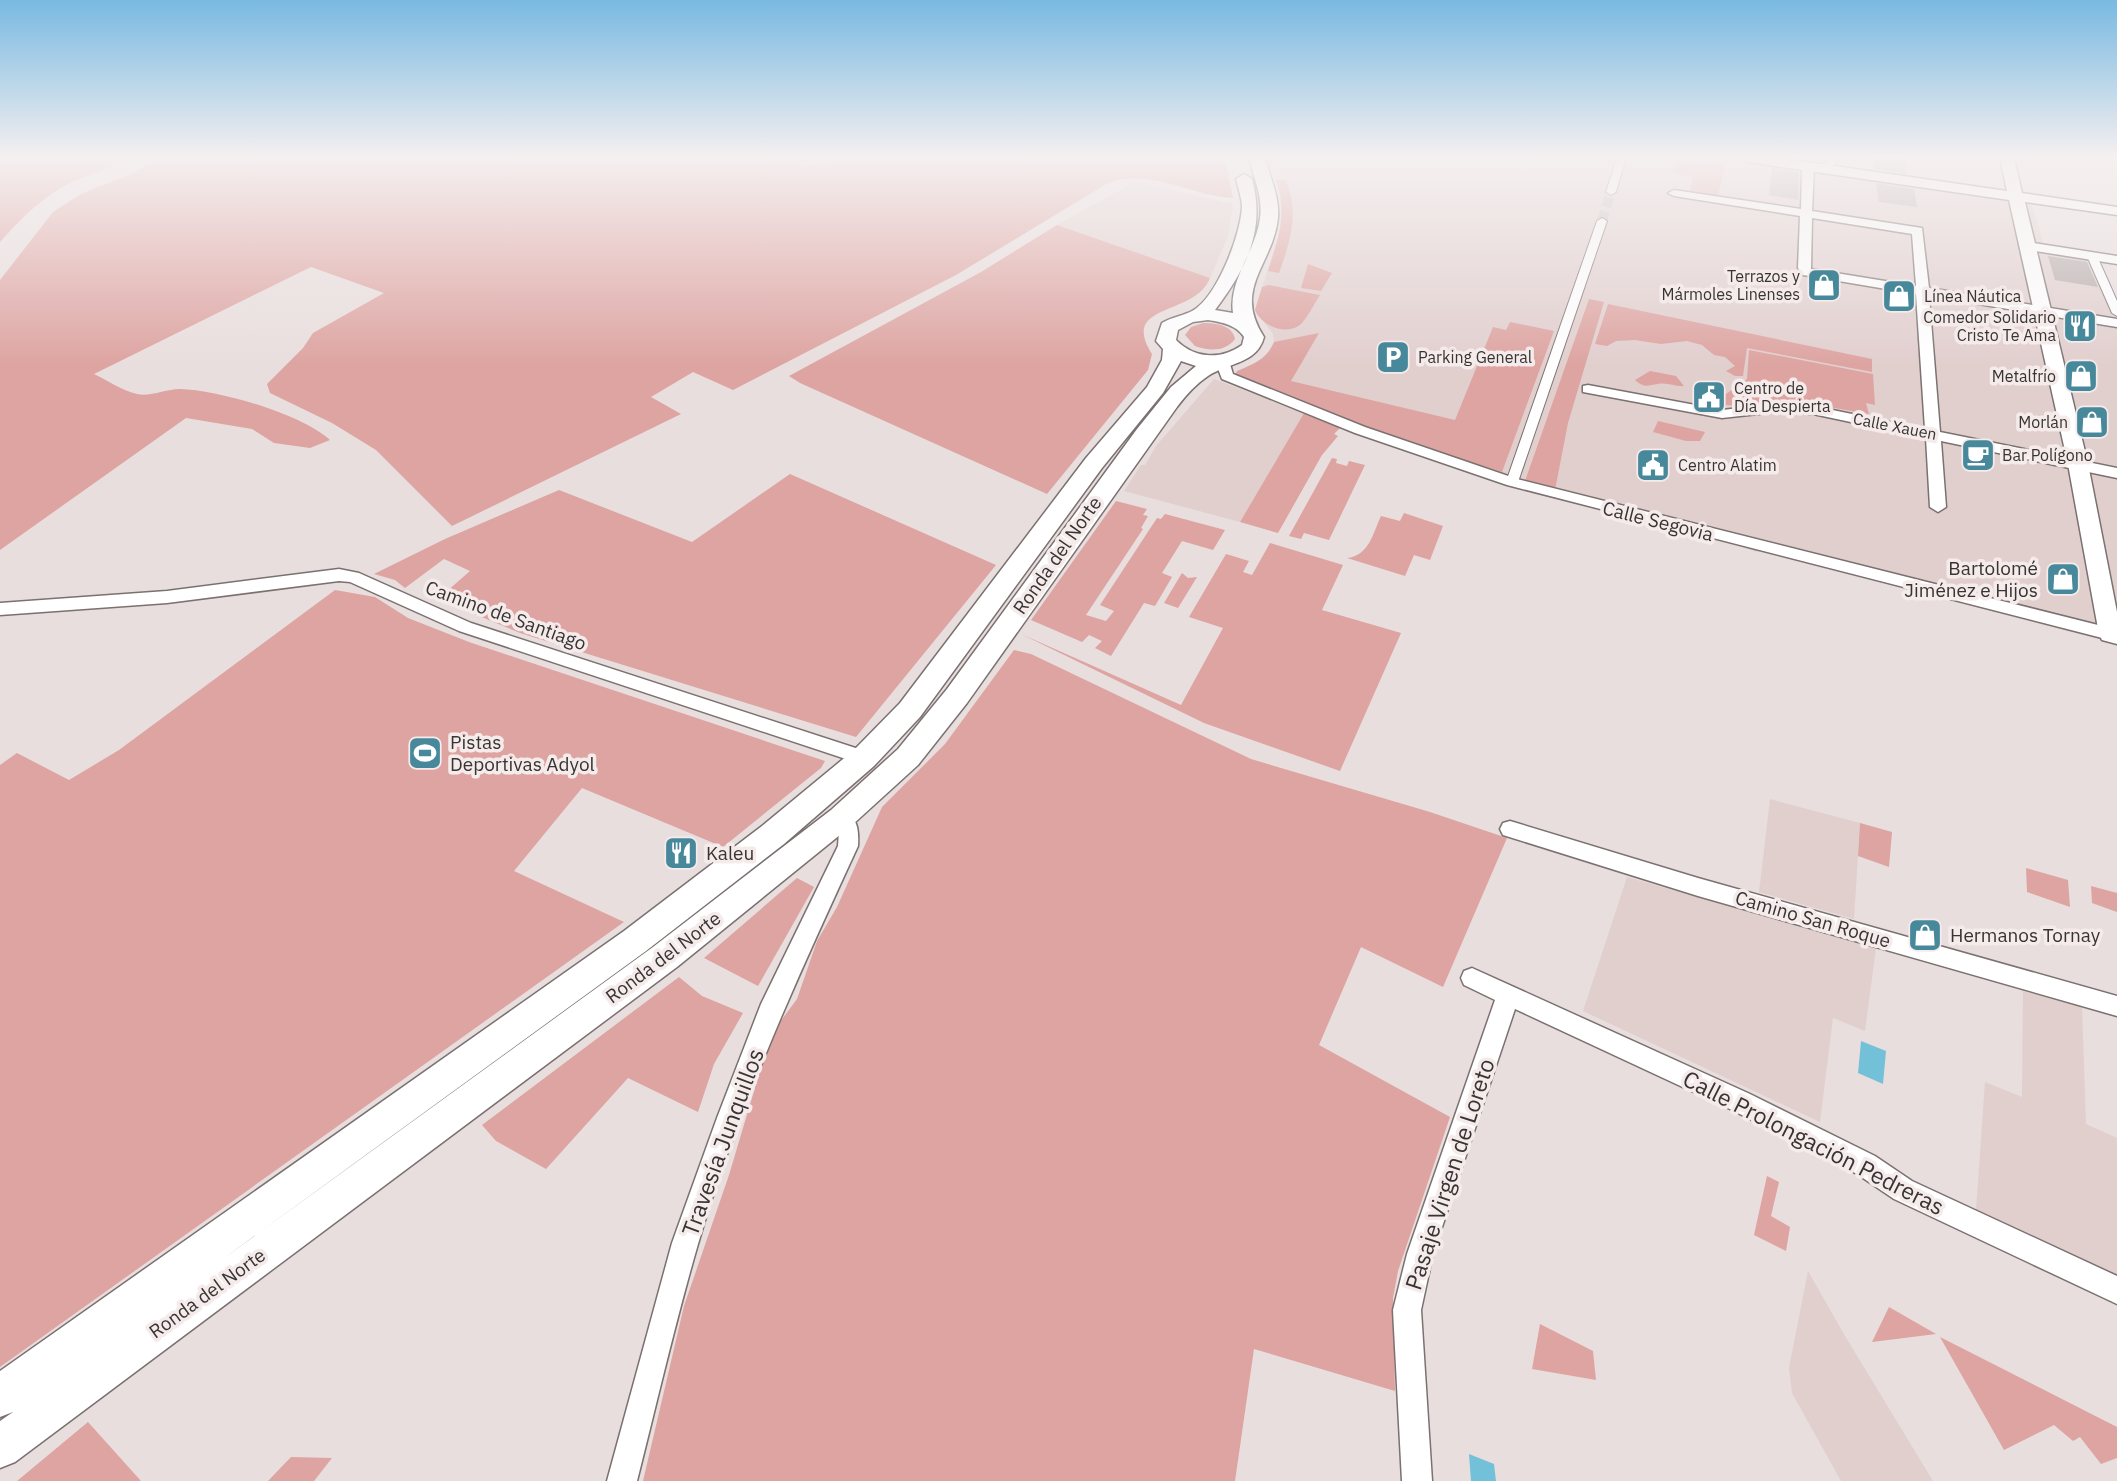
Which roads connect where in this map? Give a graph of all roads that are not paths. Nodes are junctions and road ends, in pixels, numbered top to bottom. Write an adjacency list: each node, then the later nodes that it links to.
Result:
1 (1246, 227): 13 (main road)
2 (1267, 227): 14 (main road)
3 (1600, 227): 22 (street)
4 (1805, 227): 10 (street)
5 (1894, 227): 10 (street)
6 (2022, 227): 7 (street)
7 (2027, 246): 8 (street); 11 (street)
8 (2092, 256): 9 (street); 12 (street)
9 (2117, 260)
10 (1922, 292): 11 (street); 19 (street)
11 (2042, 312): 15 (street); 20 (street)
12 (2117, 313)
13 (1199, 315): 14 (main road); 16 (main road, Ronda del Norte)
14 (1245, 323): 17 (main road, Ronda del Norte)
15 (2117, 323)
16 (1173, 354): 17 (main road); 26 (main road, Ronda del Norte)
17 (1222, 360): 22 (street, Calle Segovia); 27 (main road, Ronda del Norte)
18 (1588, 389): 19 (street, Calle Xauen)
19 (1933, 434): 20 (street, Calle Xauen); 23 (street)
20 (2078, 464): 21 (street, Calle Xauen); 25 (street)
21 (2117, 473)
22 (1512, 482): 25 (street, Calle Segovia)
23 (1938, 507)
24 (0, 609): 26 (street, Camino de Santiago)
25 (2113, 635)
26 (864, 758): 33 (main road, Ronda del Norte)
27 (841, 818): 34 (main road, Ronda del Norte); 35 (street, Travesía Junquillos)
28 (1510, 829): 31 (street, Camino San Roque)
29 (1472, 978): 30 (street, Calle Prolongación Pedreras)
30 (1508, 996): 32 (street, Calle Prolongación Pedreras); 36 (street, Pasaje Virgen de Loreto)
31 (2117, 1006)
32 (2117, 1290)
33 (0, 1396)
34 (0, 1447)
35 (622, 1481)
36 (1417, 1481)

